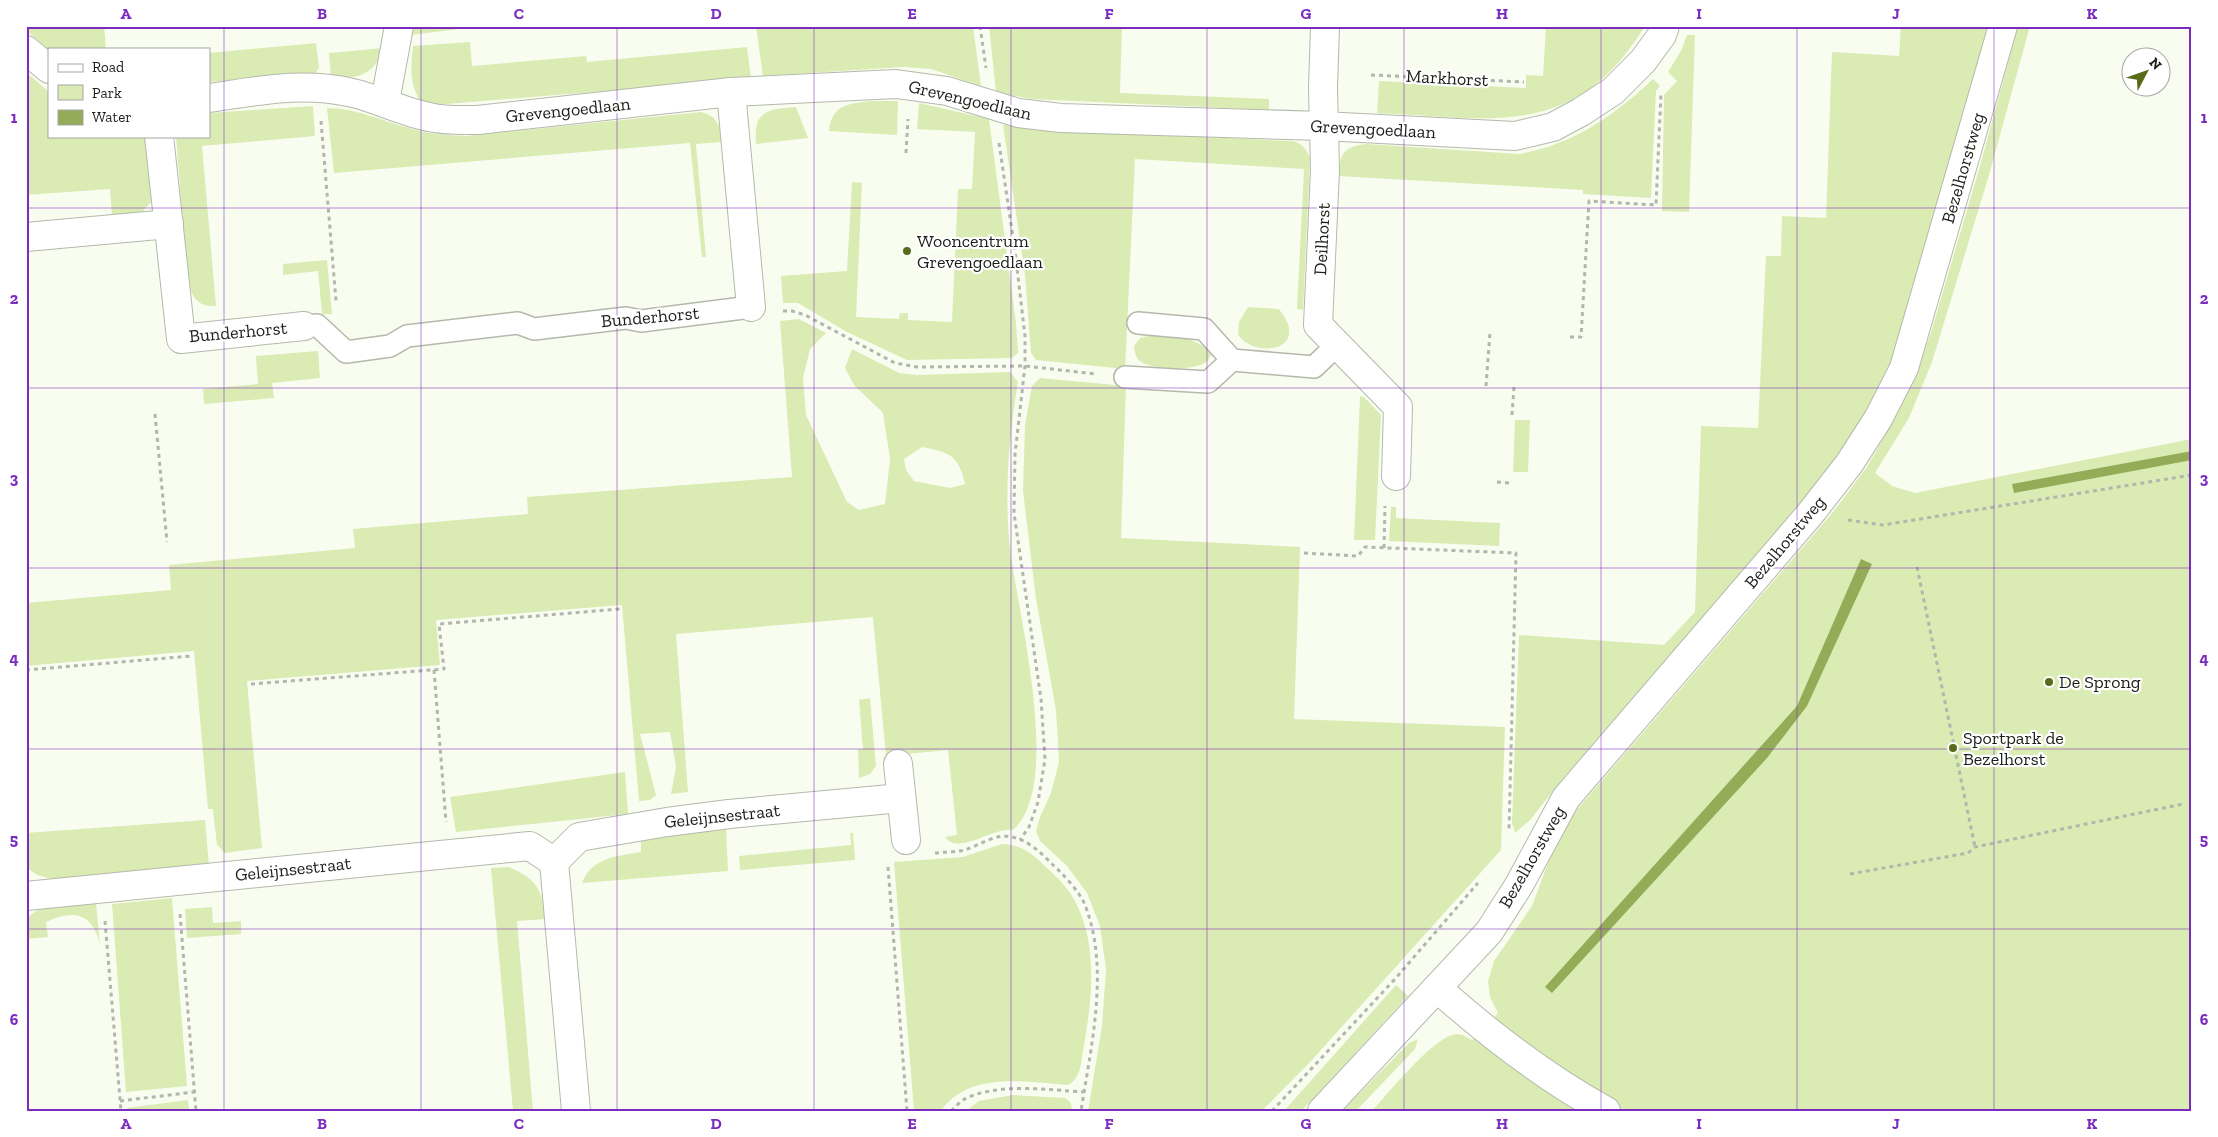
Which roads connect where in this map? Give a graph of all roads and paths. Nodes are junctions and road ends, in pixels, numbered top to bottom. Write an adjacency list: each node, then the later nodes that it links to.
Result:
1 (399, 26): 13 (street)
2 (1325, 26): 15 (street)
3 (1665, 26): 6 (street, Grevengoedlaan)
4 (2004, 26): 37 (street, Bezelhorstweg)
5 (26, 50): 7 (street)
6 (1643, 61): 15 (street, Grevengoedlaan); 23 (path)
7 (48, 68)
8 (1371, 75): 9 (path, Markhorst)
9 (1524, 82)
10 (321, 88): 12 (street, Grevengoedlaan); 13 (street, Grevengoedlaan); 25 (path)
11 (731, 92): 13 (street, Grevengoedlaan); 14 (street, Grevengoedlaan); 19 (street)
12 (210, 98)
13 (385, 102)
14 (992, 105): 15 (street, Grevengoedlaan); 27 (path)
15 (1323, 126): 24 (street, Deilhorst)
16 (159, 138): 17 (street, Bunderhorst)
17 (169, 224): 18 (street); 21 (street, Bunderhorst)
18 (26, 237)
19 (751, 307): 25 (lane, Bunderhorst); 27 (path)
20 (1138, 322): 26 (lane)
21 (304, 326): 25 (lane, Bunderhorst)
22 (1490, 332): 29 (path)
23 (1570, 337)
24 (1336, 345): 26 (lane); 34 (street, Deilhorst)
25 (340, 347)
26 (1232, 360): 28 (lane)
27 (1025, 366): 28 (path); 51 (path)
28 (1125, 377)
29 (1486, 386)
30 (1514, 387): 32 (path)
31 (155, 414): 38 (path)
32 (1512, 414)
33 (2192, 475): 37 (path)
34 (1396, 476): 39 (path)
35 (1497, 482): 36 (path)
36 (1509, 483)
37 (1810, 514): 61 (street, Bezelhorstweg)
38 (167, 542)
39 (1384, 548): 40 (path); 50 (path)
40 (1304, 553)
41 (1917, 567): 53 (path)
42 (620, 609): 45 (path)
43 (191, 656): 44 (path)
44 (26, 670)
45 (434, 670): 46 (path); 54 (path)
46 (251, 684)
47 (898, 764): 48 (street)
48 (901, 798): 52 (street); 55 (street, Geleijnsestraat)
49 (2182, 804): 53 (path)
50 (1509, 838)
51 (1020, 840): 52 (path); 63 (path)
52 (907, 847): 68 (path)
53 (1975, 847): 56 (path)
54 (449, 854): 55 (street, Geleijnsestraat); 58 (street, Geleijnsestraat)
55 (554, 862): 67 (street)
56 (1850, 874)
57 (1484, 876): 71 (path)
58 (178, 881): 59 (street, Geleijnsestraat); 62 (path)
59 (102, 888): 60 (street, Geleijnsestraat); 64 (path)
60 (26, 896)
61 (1437, 988): 72 (street, Bezelhorstweg); 73 (street)
62 (194, 1092): 64 (path); 66 (path)
63 (1084, 1092): 69 (path); 70 (path)
64 (120, 1101): 65 (path)
65 (121, 1111)
66 (196, 1111)
67 (576, 1111)
68 (907, 1111)
69 (951, 1111)
70 (1081, 1111)
71 (1272, 1111)
72 (1322, 1111)
73 (1606, 1111)

